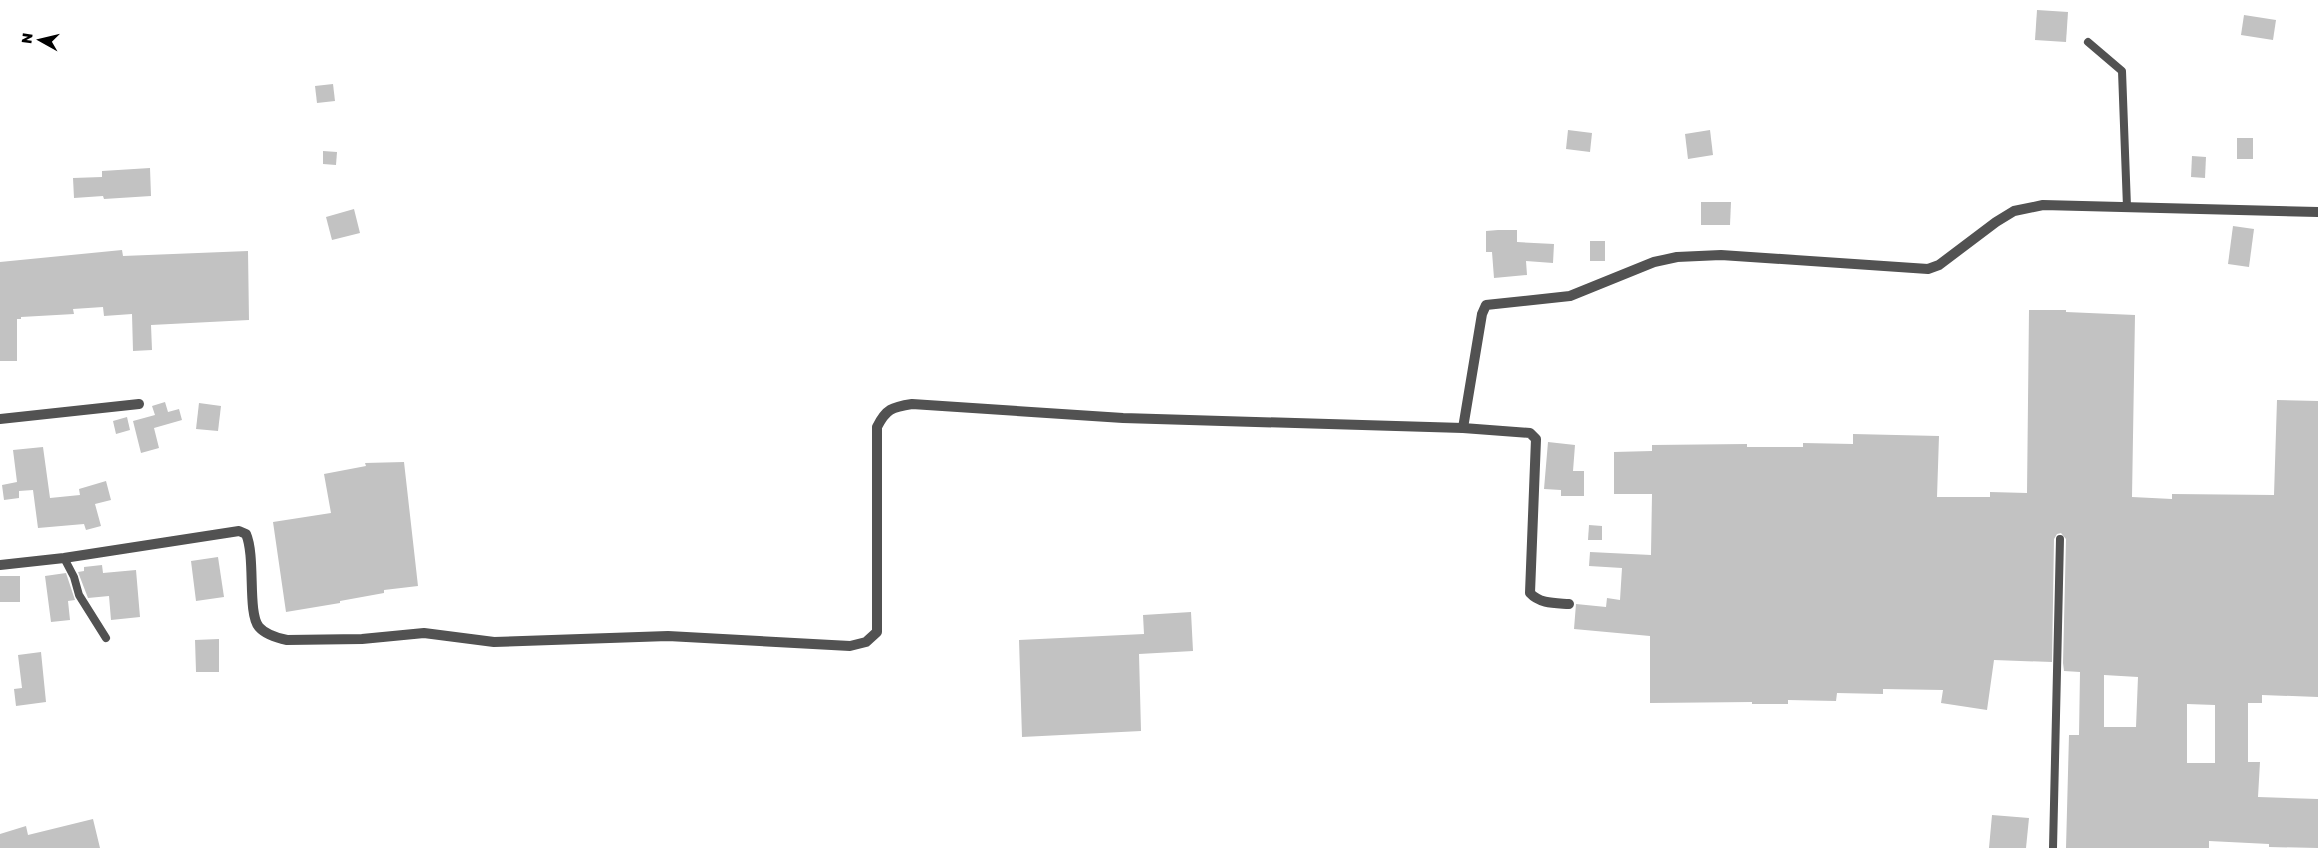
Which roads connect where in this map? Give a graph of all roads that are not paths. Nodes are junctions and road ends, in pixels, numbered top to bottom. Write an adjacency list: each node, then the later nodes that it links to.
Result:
1 (2088, 42): 2 (lane)
2 (2127, 207): 3 (street); 6 (street)
3 (2318, 212)
4 (140, 404): 5 (street)
5 (0, 419)
6 (1463, 428): 8 (street); 10 (street)
7 (2060, 540): 12 (lane)
8 (64, 558): 9 (street); 11 (lane)
9 (0, 565)
10 (1569, 604)
11 (106, 638)
12 (2053, 848)

